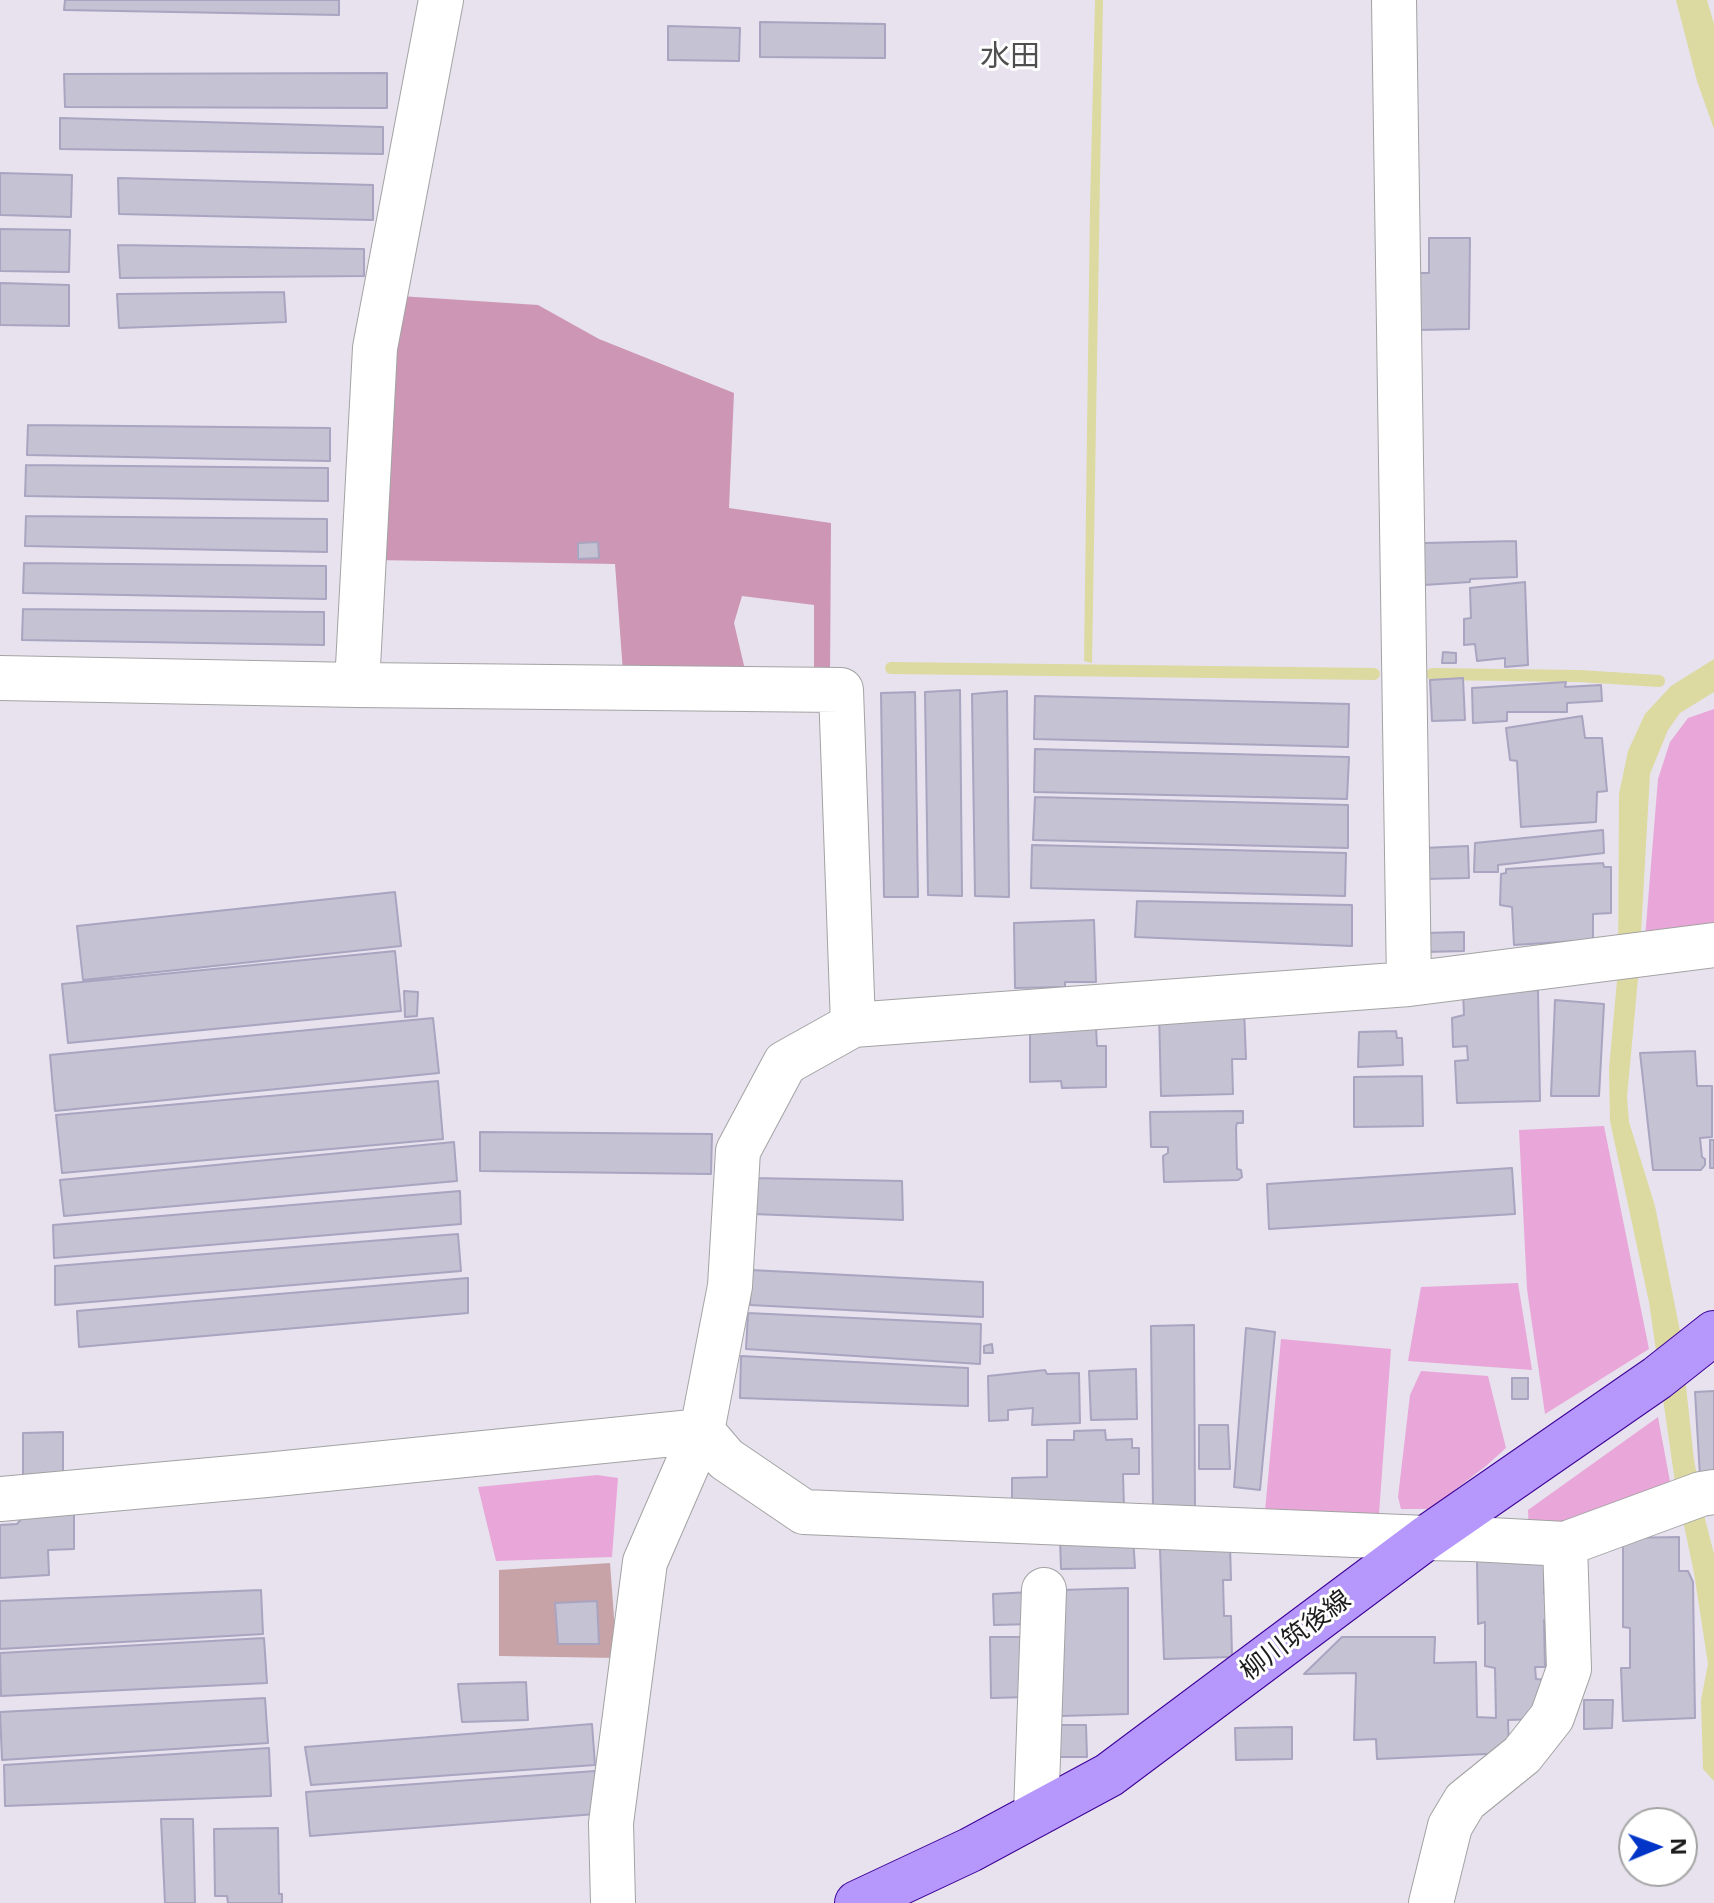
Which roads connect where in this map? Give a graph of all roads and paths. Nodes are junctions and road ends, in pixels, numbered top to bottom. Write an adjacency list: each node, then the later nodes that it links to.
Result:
1 (441, 0): 4 (street)
2 (1394, 0): 6 (street)
3 (0, 678): 4 (street)
4 (357, 685): 7 (street)
5 (1714, 945): 6 (street)
6 (1409, 984): 7 (street)
7 (853, 1025): 9 (street)
8 (1685, 1356): 12 (main road, 柳川筑後線)
9 (702, 1431): 11 (street); 12 (street); 16 (street)
10 (1698, 1496): 13 (street)
11 (0, 1499)
12 (1426, 1538): 13 (street); 15 (main road, 柳川筑後線)
13 (1565, 1544): 18 (street)
14 (1044, 1590): 15 (street)
15 (1036, 1814): 17 (main road, 柳川筑後線)
16 (613, 1903)
17 (857, 1903)
18 (1431, 1903)

